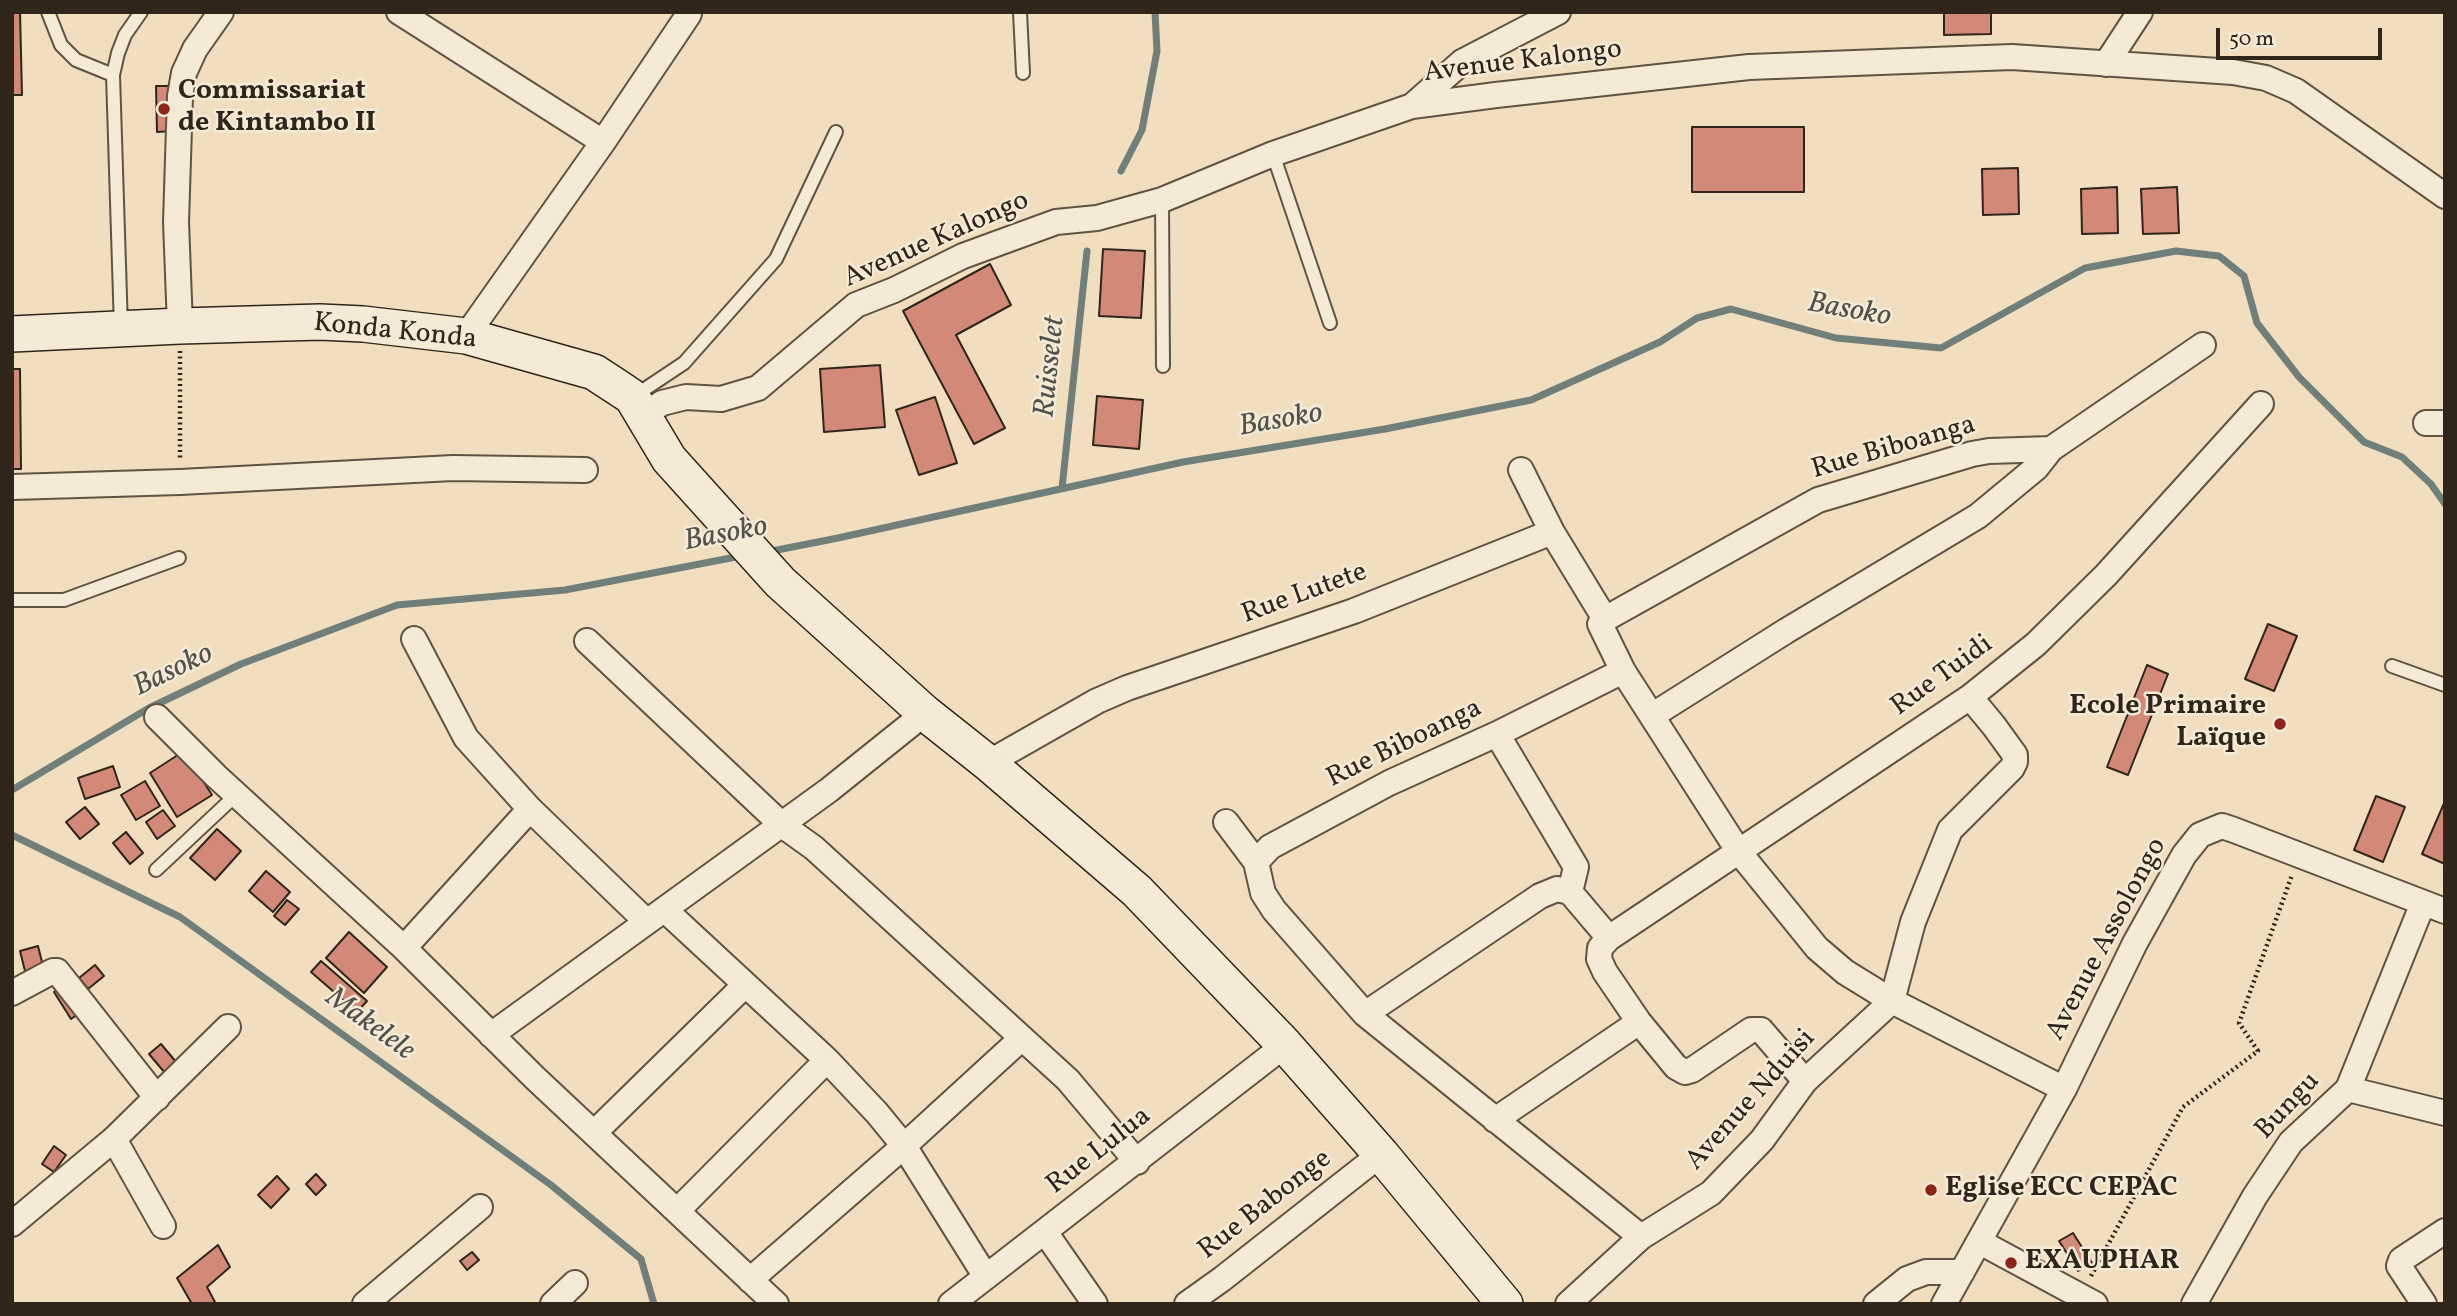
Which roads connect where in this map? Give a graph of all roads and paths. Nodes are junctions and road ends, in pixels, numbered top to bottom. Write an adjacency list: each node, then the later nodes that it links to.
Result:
1 (48, 12): 11 (lane)
2 (141, 12): 11 (lane)
3 (220, 12): 19 (street)
4 (399, 12): 14 (street)
5 (1020, 12): 10 (lane)
6 (1558, 12): 12 (street)
7 (2140, 12): 9 (street)
8 (689, 13): 14 (street)
9 (2106, 64): 12 (street, Avenue Kalongo); 16 (street, Avenue Kalongo)
10 (1023, 73)
11 (113, 75): 20 (lane)
12 (1412, 106): 15 (street, Avenue Kalongo)
13 (836, 132): 26 (lane)
14 (603, 142): 22 (street)
15 (1273, 154): 17 (street, Avenue Kalongo); 18 (lane)
16 (2445, 196)
17 (1161, 200): 24 (lane); 26 (street, Avenue Kalongo)
18 (1330, 323)
19 (180, 326): 20 (street, Konda Konda); 22 (street, Konda Konda); 30 (path)
20 (121, 328): 21 (street, Konda Konda)
21 (12, 334)
22 (466, 336): 26 (street, Konda Konda)
23 (2203, 345): 27 (street)
24 (1163, 366)
25 (2261, 404): 41 (street, Rue Tuidi)
26 (638, 406): 42 (street, Konda Konda)
27 (2050, 449): 35 (street, Rue Biboanga); 43 (street)
28 (585, 470): 30 (street)
29 (1521, 470): 32 (street)
30 (180, 482): 31 (street)
31 (12, 487)
32 (1552, 532): 35 (street); 46 (street, Rue Lutete)
33 (179, 558): 34 (lane)
34 (12, 600)
35 (1603, 621): 39 (street)
36 (414, 639): 48 (street)
37 (587, 641): 50 (street)
38 (2392, 666): 40 (lane)
39 (1623, 671): 43 (street); 45 (street, Rue Biboanga)
40 (2445, 685)
41 (1970, 697): 51 (street, Rue Tuidi); 62 (street)
42 (925, 713): 46 (street, Konda Konda); 50 (street)
43 (1653, 715): 51 (street)
44 (157, 716): 47 (street)
45 (1497, 734): 53 (street, Rue Biboanga); 55 (street)
46 (988, 763): 68 (street, Konda Konda)
47 (236, 795): 54 (lane); 59 (street)
48 (530, 809): 57 (street); 59 (street)
49 (1226, 822): 53 (street)
50 (782, 825): 57 (street); 67 (street)
51 (1739, 852): 58 (street, Rue Tuidi); 62 (street)
52 (2300, 854): 56 (street, Avenue Assolongo); 71 (street, Avenue Assolongo); 93 (path)
53 (1256, 862): 63 (street)
54 (156, 870)
55 (1570, 892): 58 (street); 63 (street)
56 (2434, 907): 72 (street, Bungu)
57 (656, 916): 60 (street); 66 (street)
58 (1609, 938): 64 (street)
59 (404, 948): 66 (street)
60 (745, 985): 69 (street); 76 (street)
61 (12, 993): 73 (street)
62 (1892, 1001): 70 (street, Avenue Nduisi); 71 (street)
63 (1365, 1014): 75 (street)
64 (1639, 1022): 70 (street); 75 (street)
65 (228, 1027): 73 (street)
66 (491, 1035): 76 (street)
67 (1022, 1038): 78 (street); 80 (street)
68 (1285, 1045): 79 (street, Konda Konda); 80 (street, Rue Lulua)
69 (827, 1060): 78 (street); 82 (street)
70 (1805, 1081): 87 (street, Avenue Nduisi)
71 (2064, 1089): 88 (street, Avenue Assolongo)
72 (2348, 1089): 74 (street); 104 (street, Bungu)
73 (157, 1098): 77 (street)
74 (2445, 1113)
75 (1495, 1120): 87 (street)
76 (594, 1133): 82 (street)
77 (114, 1139): 83 (street); 84 (street)
78 (904, 1146): 90 (street); 91 (street)
79 (1381, 1154): 99 (street, Rue Babonge); 100 (street, Konda Konda)
80 (1137, 1162): 86 (street, Rue Lulua)
81 (480, 1207): 94 (street)
82 (678, 1210): 91 (street)
83 (12, 1224)
84 (163, 1226)
85 (2445, 1231): 105 (street)
86 (1045, 1233): 90 (street, Rue Lulua); 98 (street)
87 (1641, 1237): 101 (street, Avenue Nduisi)
88 (1980, 1242): 89 (street, Avenue Assolongo); 93 (street)
89 (1962, 1272): 102 (street); 103 (street, Avenue Assolongo)
90 (986, 1277): 97 (street, Rue Lulua)
91 (750, 1280): 96 (street)
92 (575, 1283): 95 (street)
93 (2087, 1300)
94 (365, 1304)
95 (553, 1304)
96 (776, 1304)
97 (951, 1304)
98 (1095, 1304)
99 (1187, 1304)
100 (1505, 1304)
101 (1569, 1304)
102 (1876, 1304)
103 (1944, 1304)
104 (2194, 1304)
105 (2424, 1304)

